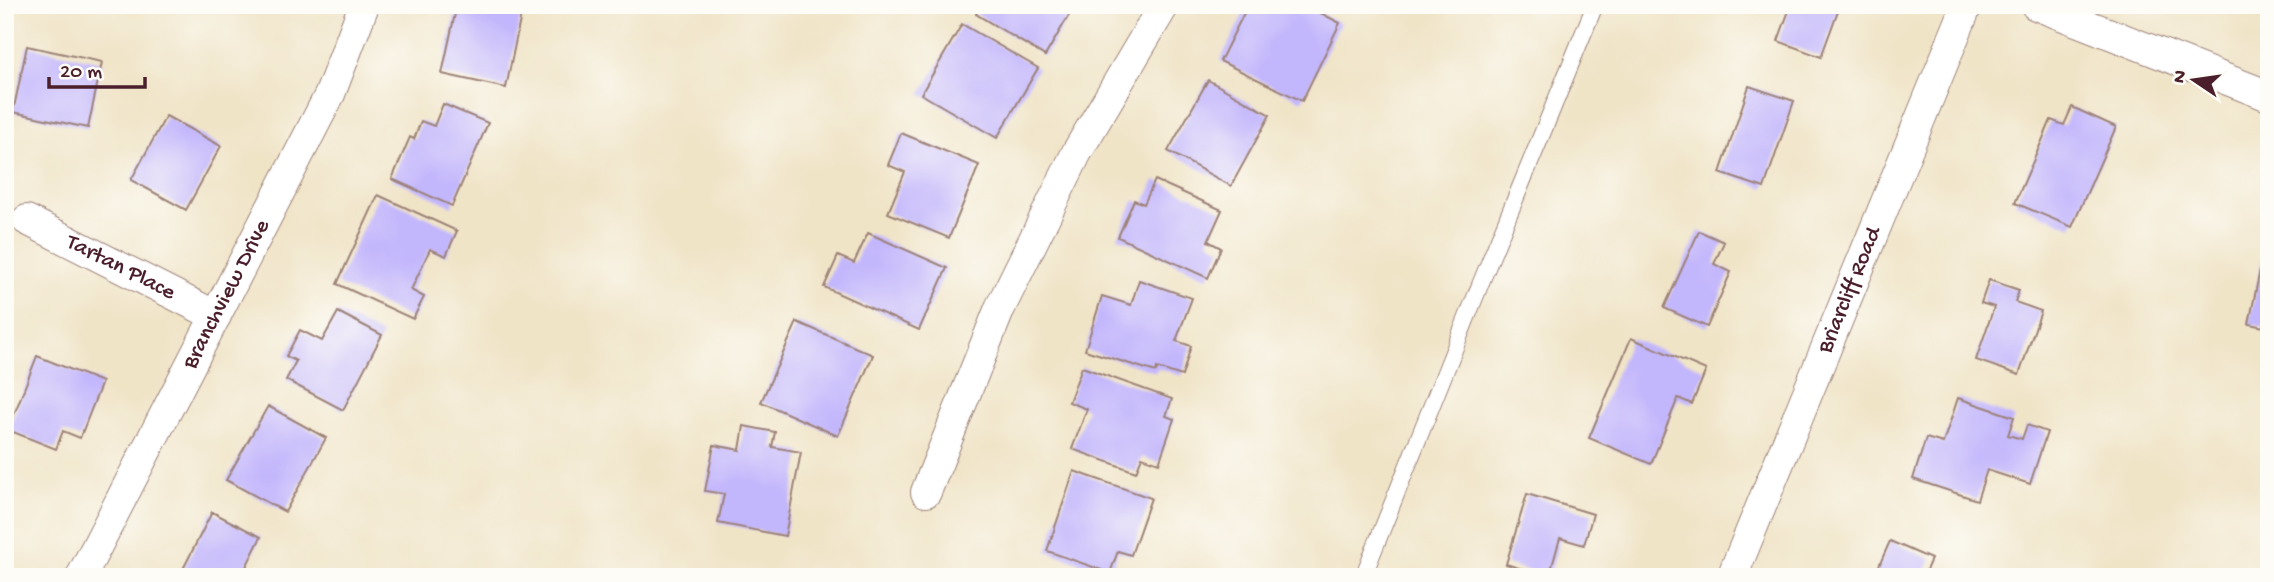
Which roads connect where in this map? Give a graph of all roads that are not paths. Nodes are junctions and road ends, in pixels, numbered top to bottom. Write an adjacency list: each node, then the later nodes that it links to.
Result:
1 (364, 5): 8 (street, Branchview Drive)
2 (1164, 5): 9 (street)
3 (1595, 5): 11 (lane)
4 (1967, 5): 12 (street, Briarcliff Road)
5 (2036, 5): 6 (street)
6 (2269, 96)
7 (27, 220): 8 (street, Tartan Place)
8 (216, 316): 10 (street, Branchview Drive)
9 (926, 492)
10 (81, 577)
11 (1363, 577)
12 (1732, 577)

